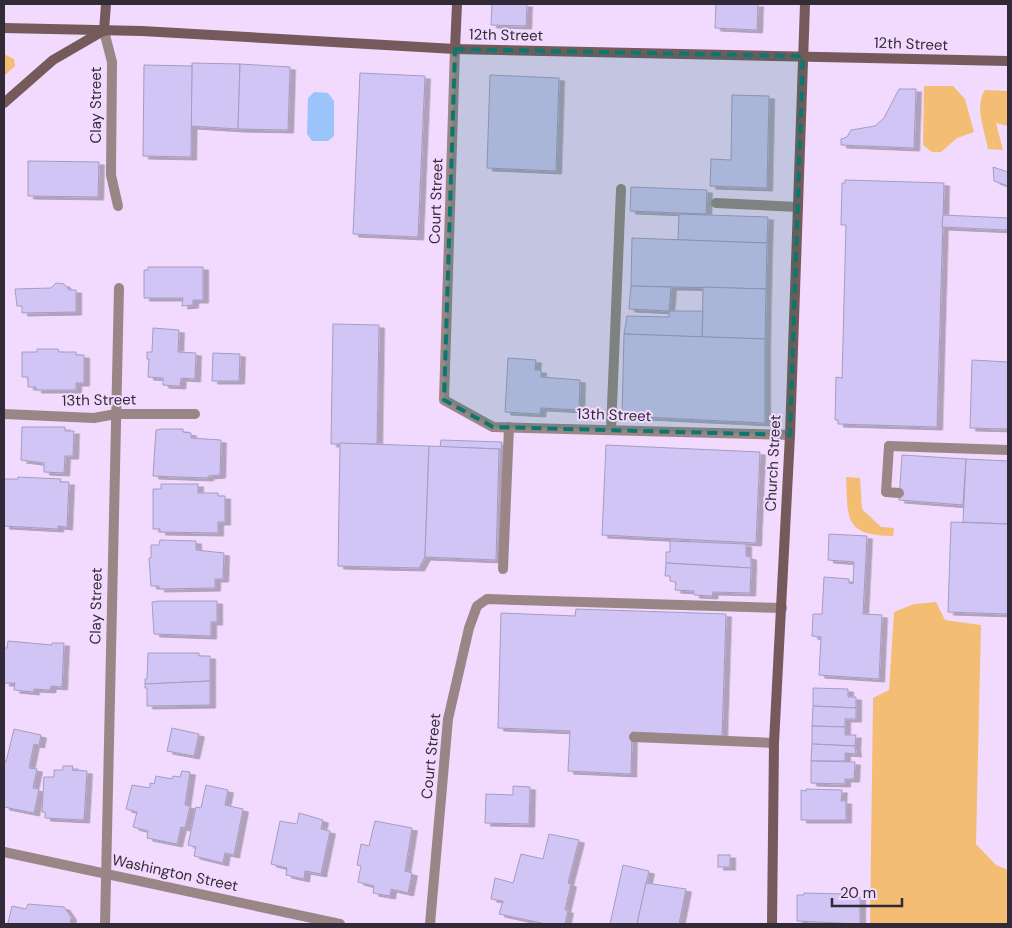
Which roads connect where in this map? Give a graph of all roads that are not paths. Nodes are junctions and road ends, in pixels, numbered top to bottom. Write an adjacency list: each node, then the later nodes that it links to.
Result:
1 (106, 4): 5 (main road, Clay Street)
2 (457, 4): 6 (main road, Court Street)
3 (805, 4): 7 (main road, Church Street)
4 (4, 28): 5 (main road, 12th Street)
5 (104, 31): 6 (main road, 12th Street); 9 (main road); 12 (street, Clay Street)
6 (455, 49): 7 (main road, 12th Street); 15 (street, Court Street)
7 (803, 56): 8 (main road, 12th Street); 13 (main road, Church Street)
8 (1008, 61)
9 (4, 102)
10 (621, 189): 20 (street)
11 (716, 203): 13 (street)
12 (118, 206)
13 (798, 208): 21 (main road, Church Street)
14 (119, 288): 17 (street, Clay Street)
15 (444, 400): 19 (street, 13th Street)
16 (4, 414): 17 (street, 13th Street)
17 (116, 414): 18 (street, 13th Street); 29 (street, Clay Street)
18 (196, 414)
19 (509, 427): 20 (street, 13th Street); 24 (street)
20 (611, 430): 21 (street, 13th Street)
21 (790, 435): 25 (main road, Church Street)
22 (1008, 450): 23 (street)
23 (899, 493)
24 (503, 569)
25 (782, 608): 27 (main road, Church Street); 32 (street, Court Street)
26 (634, 737): 27 (street)
27 (774, 742): 33 (main road, Church Street)
28 (4, 852): 29 (street, Washington Street)
29 (107, 874): 30 (street, Clay Street); 31 (street, Washington Street)
30 (105, 924)
31 (340, 924)
32 (430, 924)
33 (772, 924)

